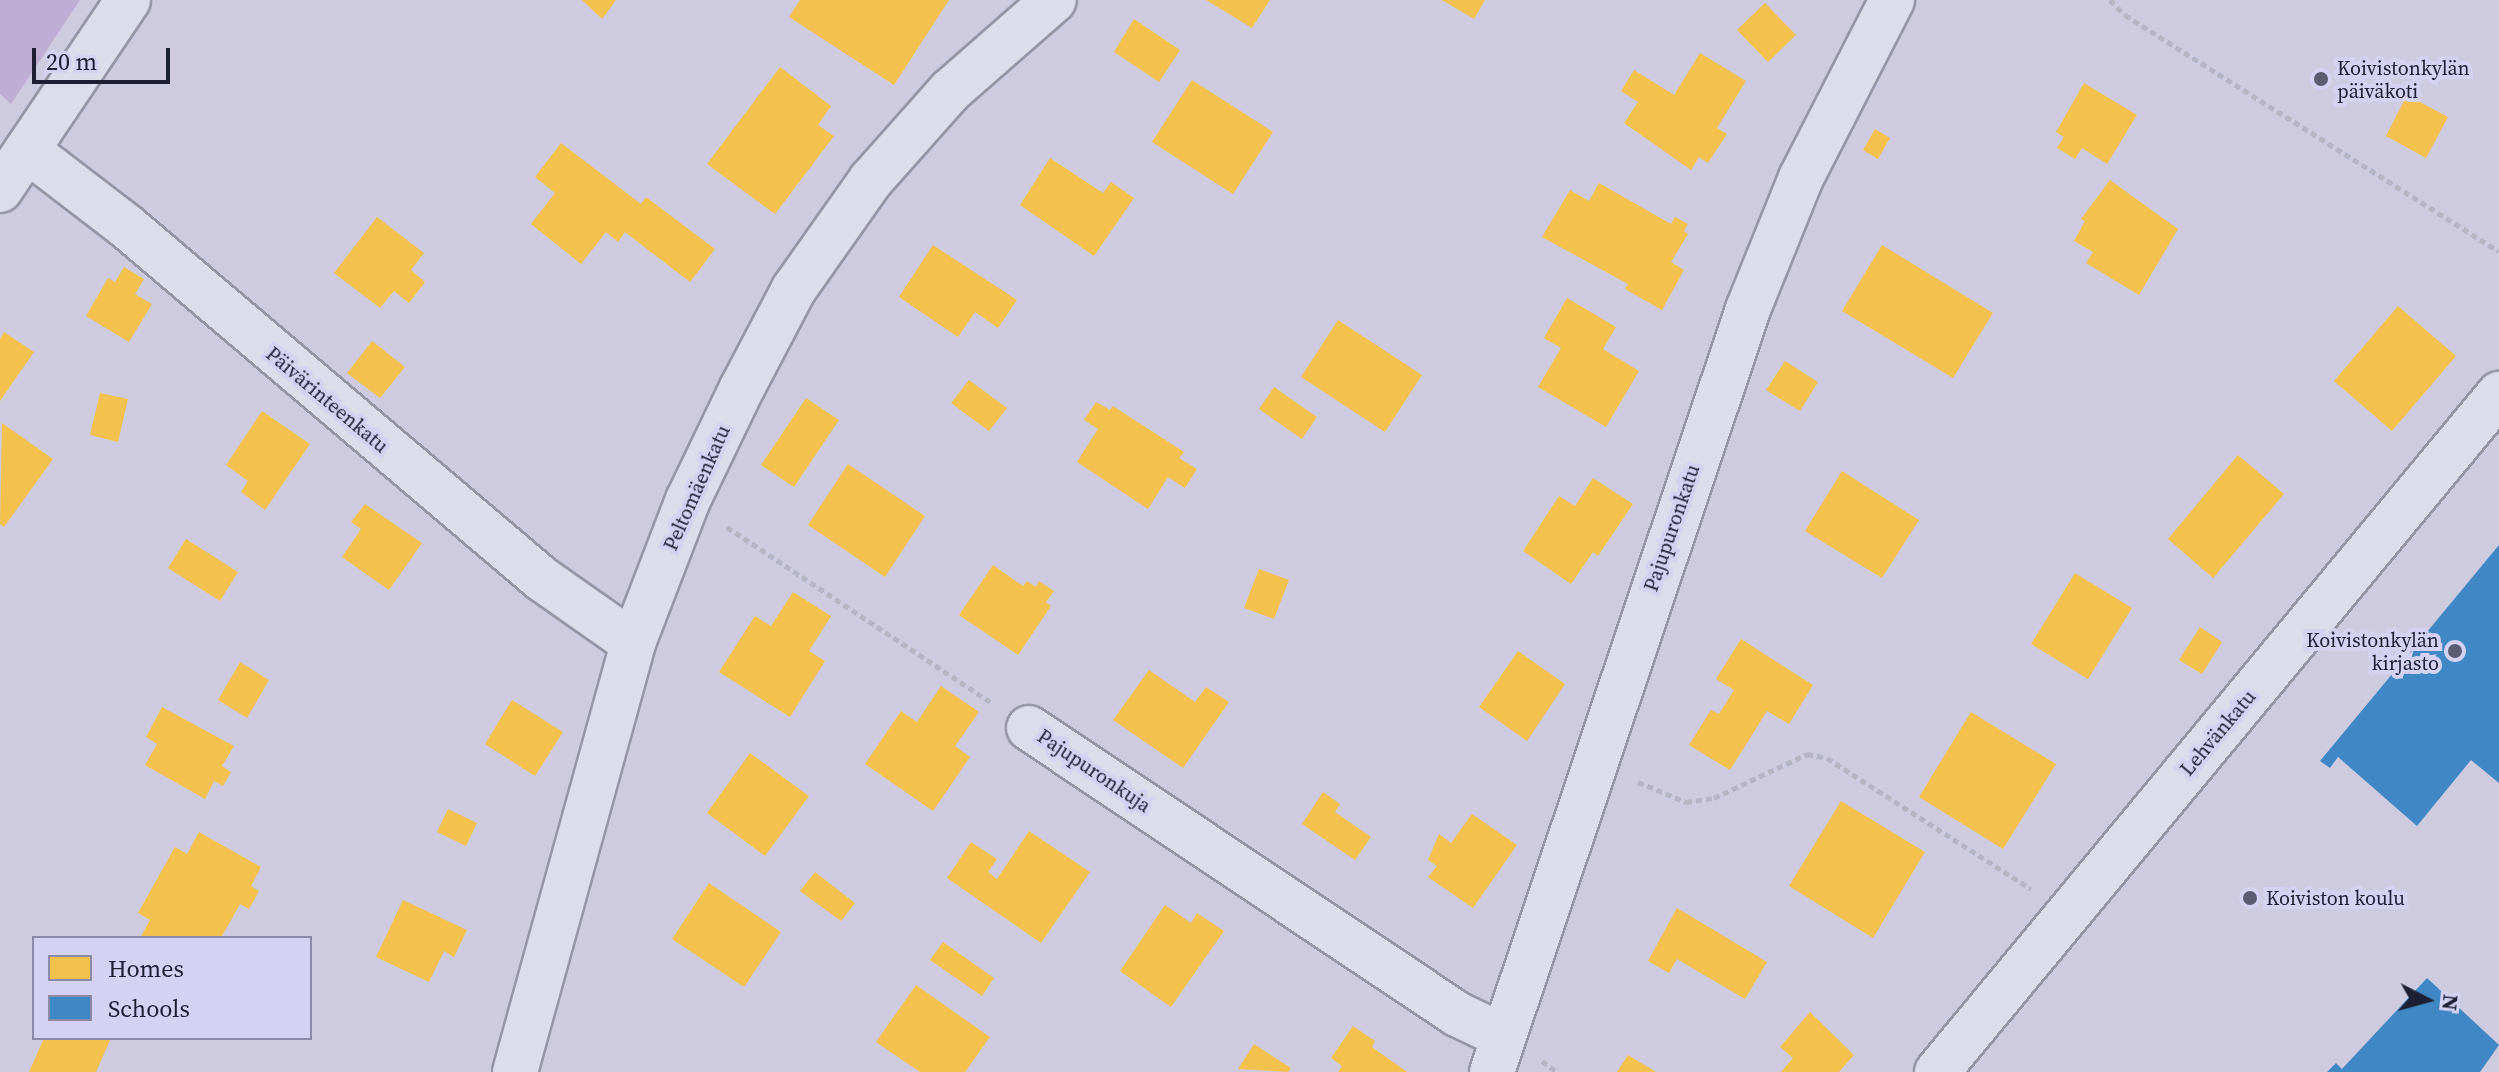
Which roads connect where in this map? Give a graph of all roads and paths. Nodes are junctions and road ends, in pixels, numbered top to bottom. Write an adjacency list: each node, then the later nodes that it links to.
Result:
1 (128, 0): 5 (street)
2 (1054, 0): 9 (street, Peltomäenkatu)
3 (1892, 0): 12 (street, Pajupuronkatu)
4 (2110, 0): 7 (path)
5 (27, 150): 6 (street); 10 (street, Päivärinteenkatu)
6 (0, 190)
7 (2499, 251)
8 (2499, 394): 13 (street, Lehvänkatu)
9 (688, 500): 10 (street, Peltomäenkatu); 11 (path, Pajupuronkuja)
10 (633, 643): 15 (street, Peltomäenkatu)
11 (1029, 728): 14 (street, Pajupuronkuja)
12 (1595, 759): 13 (path); 14 (street, Pajupuronkatu)
13 (2069, 912): 16 (street, Lehvänkatu)
14 (1497, 1054)
15 (515, 1072)
16 (1937, 1072)

